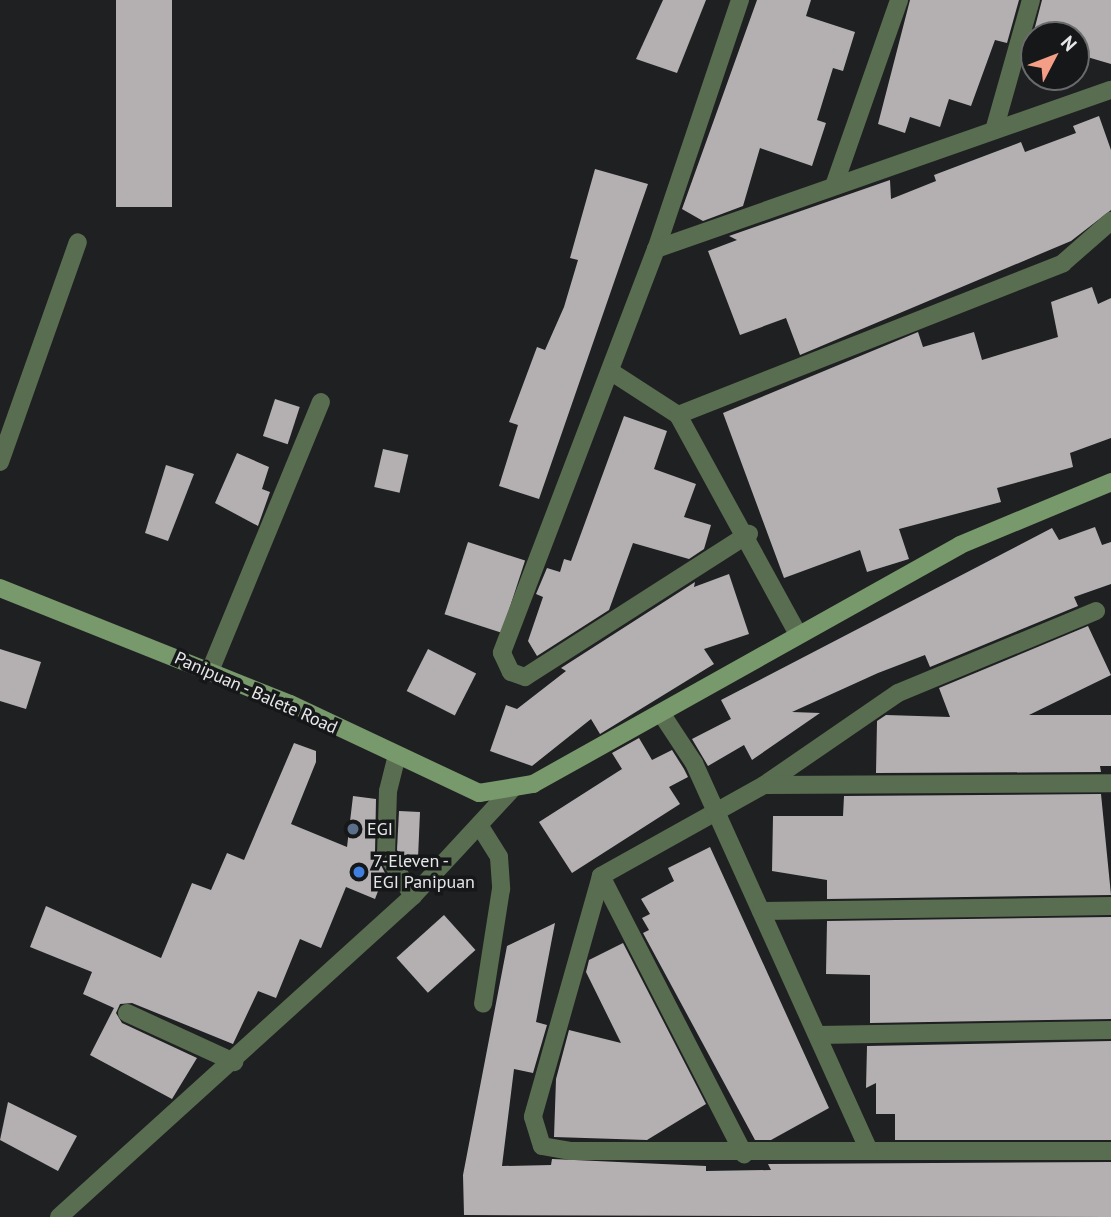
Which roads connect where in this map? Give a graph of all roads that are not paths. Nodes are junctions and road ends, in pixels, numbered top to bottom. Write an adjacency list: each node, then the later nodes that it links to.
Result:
1 (740, 0): 9 (street)
2 (899, 0): 6 (street)
3 (1031, 0): 5 (street)
4 (1111, 90): 5 (street)
5 (995, 127): 6 (street)
6 (835, 183): 9 (street)
7 (1111, 221): 12 (street)
8 (78, 242): 13 (street)
9 (656, 249): 10 (street)
10 (610, 371): 12 (street); 15 (street)
11 (321, 402): 19 (street)
12 (678, 415): 15 (street)
13 (0, 462)
14 (1111, 482): 18 (main road, Panipuan - Balete Road)
15 (749, 534): 18 (street)
16 (0, 588): 19 (main road, Panipuan - Balete Road)
17 (1096, 611): 23 (street)
18 (797, 632): 20 (main road, Panipuan - Balete Road)
19 (209, 671): 21 (main road, Panipuan - Balete Road)
20 (662, 713): 24 (main road, Panipuan - Balete Road); 25 (street)
21 (396, 759): 24 (main road, Panipuan - Balete Road); 28 (street)
22 (1111, 783): 23 (street)
23 (764, 785): 25 (street)
24 (512, 789): 26 (street)
25 (715, 812): 27 (street); 30 (street)
26 (481, 828): 28 (street); 31 (street)
27 (601, 876): 38 (street); 38 (street)
28 (413, 896): 35 (street)
29 (1111, 905): 30 (street)
30 (761, 912): 34 (street)
31 (483, 1004)
32 (127, 1013): 35 (street)
33 (1111, 1030): 34 (street)
34 (818, 1035): 36 (street)
35 (234, 1062): 39 (street)
36 (868, 1149): 37 (street); 38 (street)
37 (1111, 1151)
38 (744, 1154)
39 (59, 1217)

